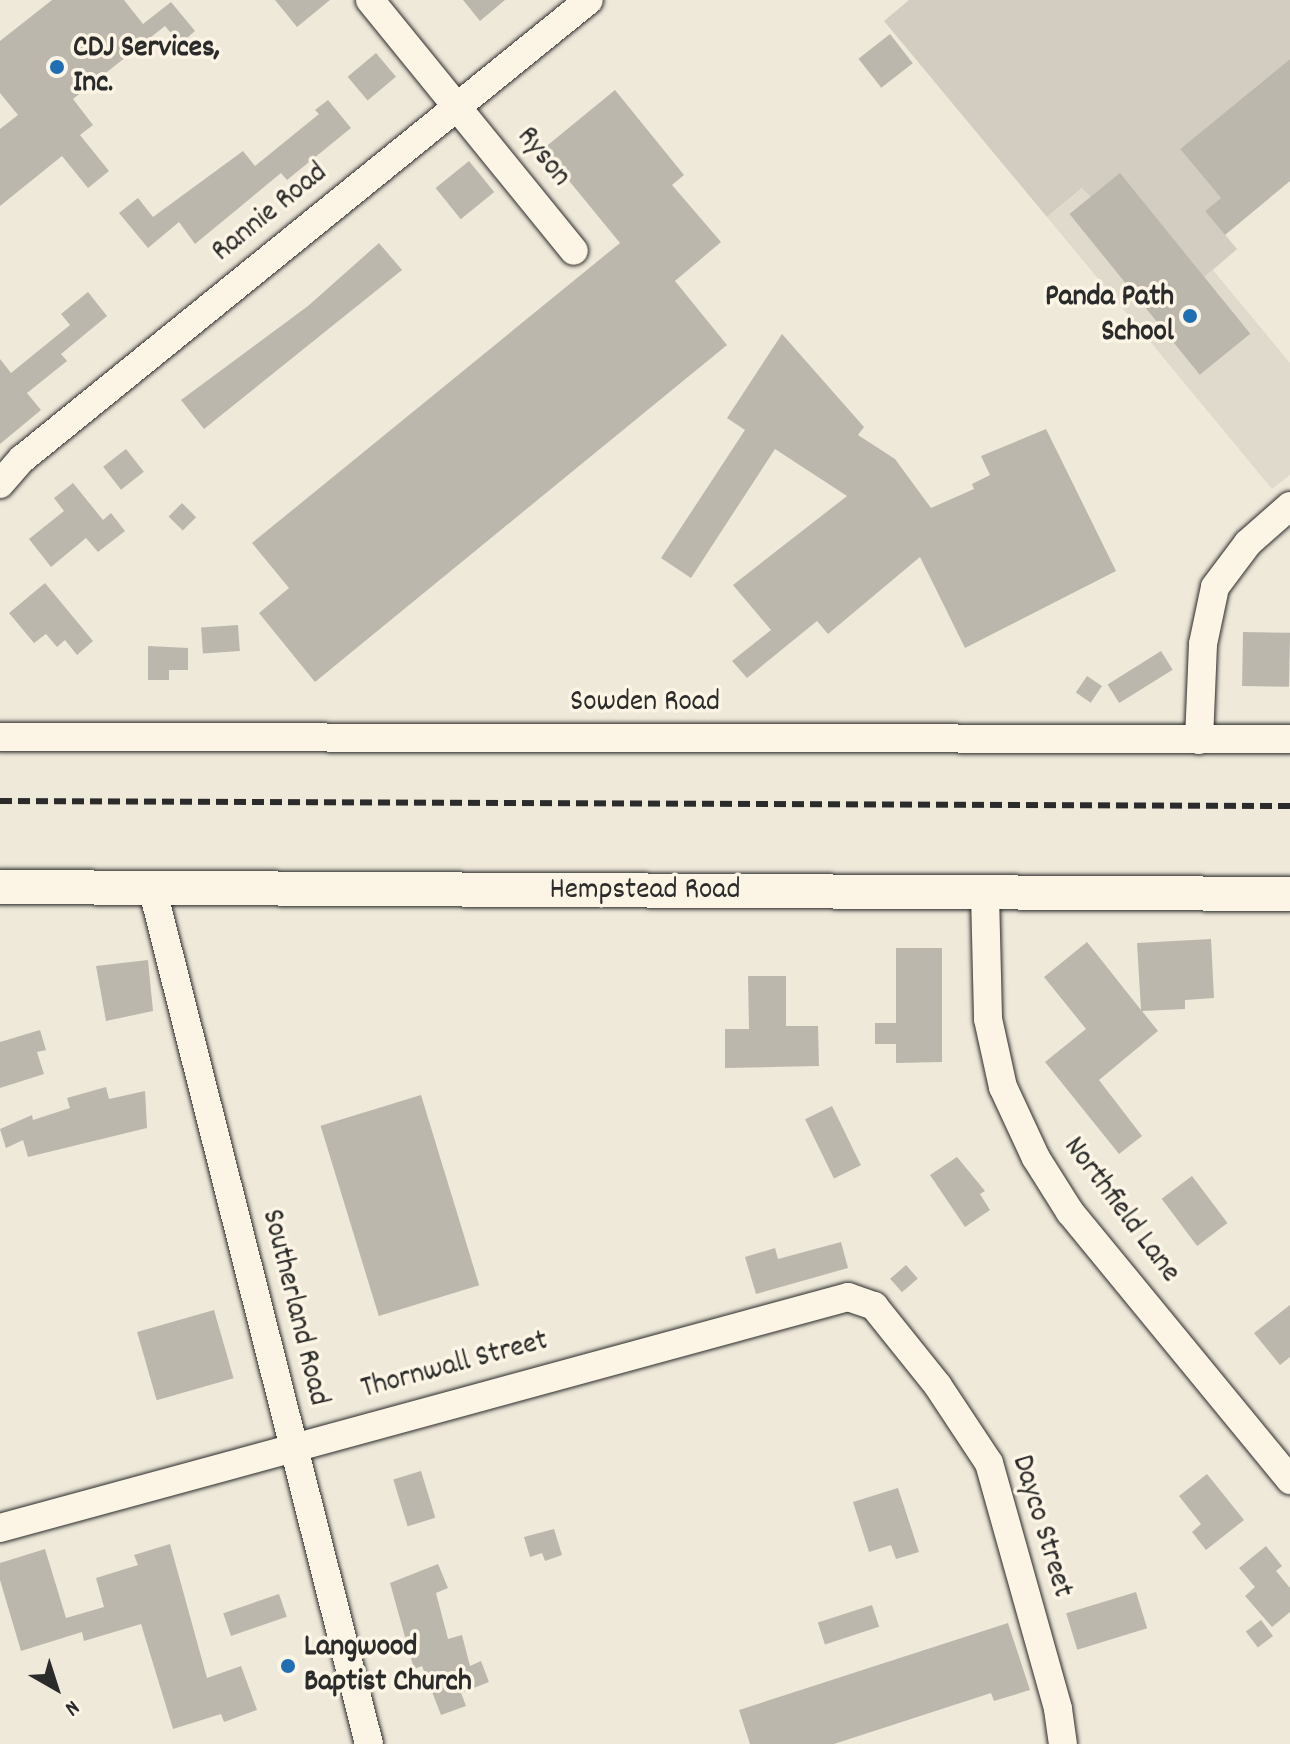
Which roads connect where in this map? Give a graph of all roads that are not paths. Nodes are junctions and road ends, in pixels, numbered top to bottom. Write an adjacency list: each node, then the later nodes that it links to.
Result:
1 (370, 0): 3 (street, Ryson)
2 (589, 0): 3 (street, Rannie Road)
3 (457, 107): 4 (street, Ryson); 5 (street, Rannie Road)
4 (574, 251)
5 (0, 484)
6 (1290, 506): 9 (street)
7 (0, 737): 9 (street, Sowden Road)
8 (1290, 739): 9 (street, Sowden Road)
9 (1199, 740)
10 (0, 887): 11 (main road, Hempstead Road)
11 (152, 887): 12 (main road, Hempstead Road); 15 (street, Southerland Road)
12 (985, 894): 13 (main road, Hempstead Road); 16 (street, Northfield Lane)
13 (1290, 894)
14 (909, 1350): 15 (street, Thornwall Street); 19 (street, Dayco Street)
15 (292, 1446): 17 (street, Thornwall Street); 18 (street, Southerland Road)
16 (1290, 1480)
17 (0, 1528)
18 (369, 1744)
19 (1063, 1744)

